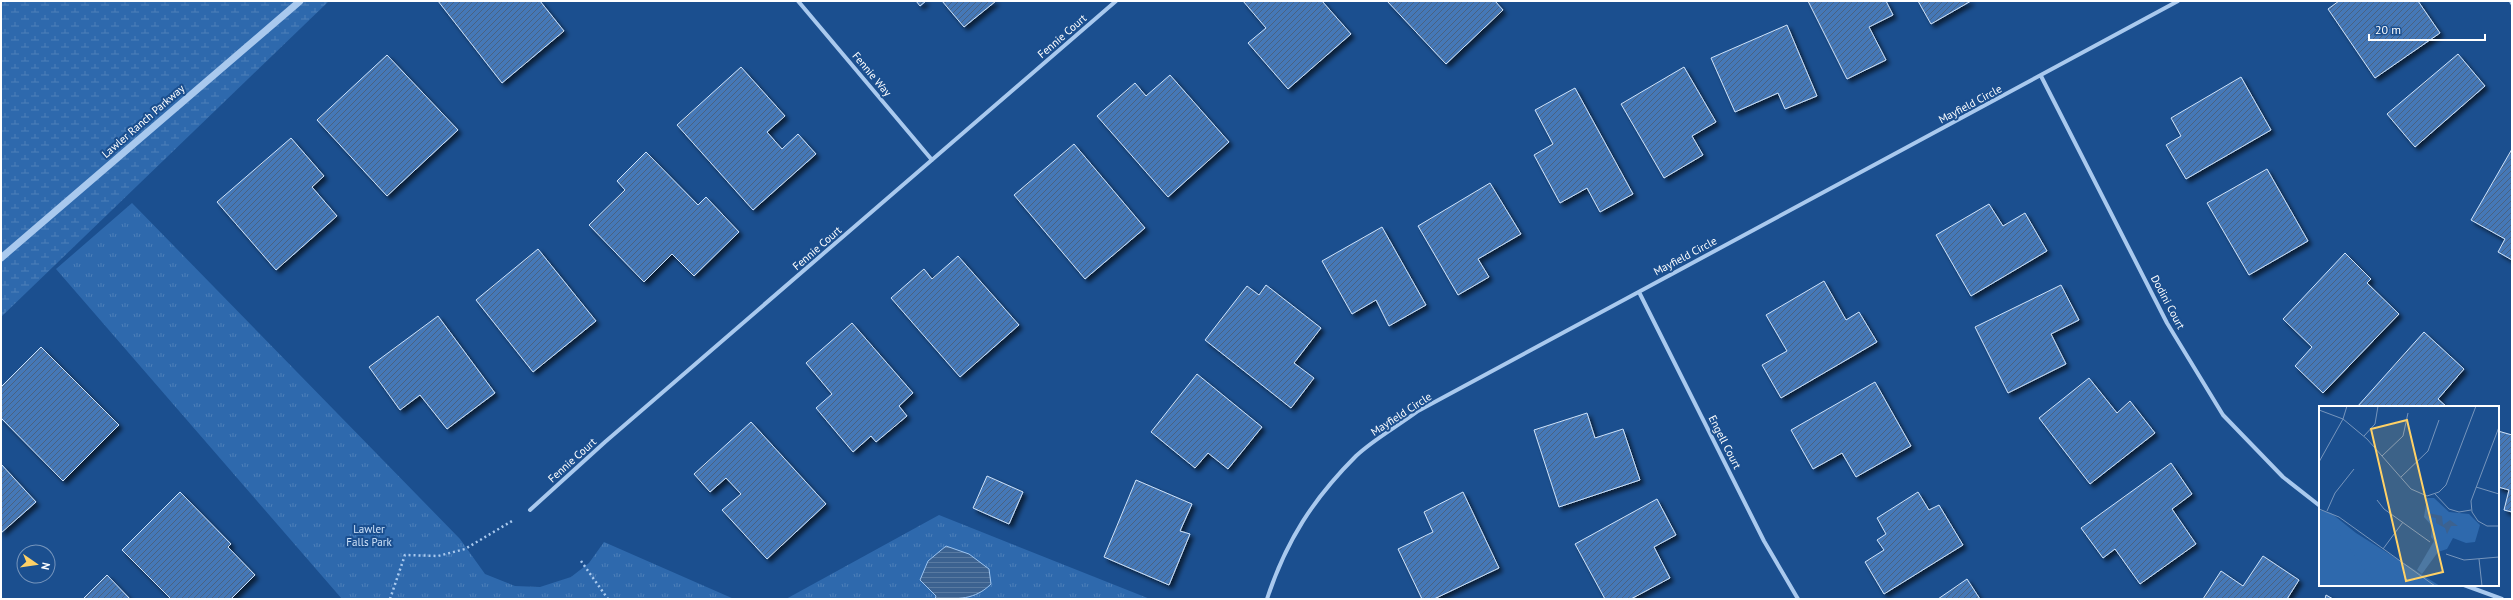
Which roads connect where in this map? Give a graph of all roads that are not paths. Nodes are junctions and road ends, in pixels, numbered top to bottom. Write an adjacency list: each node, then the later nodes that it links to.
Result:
1 (300, 1): 7 (street, Lawler Ranch Parkway)
2 (798, 1): 6 (street, Fennie Way)
3 (1116, 1): 6 (street, Fennie Court)
4 (2178, 1): 5 (street, Mayfield Circle)
5 (2041, 76): 8 (street, Mayfield Circle); 9 (street, Dodini Court)
6 (932, 160): 10 (street, Fennie Court)
7 (1, 258)
8 (1639, 292): 12 (street, Mayfield Circle); 13 (street, Engell Court)
9 (2319, 505)
10 (530, 510)
11 (2467, 586): 14 (street)
12 (1267, 599)
13 (1798, 599)
14 (2502, 599)

